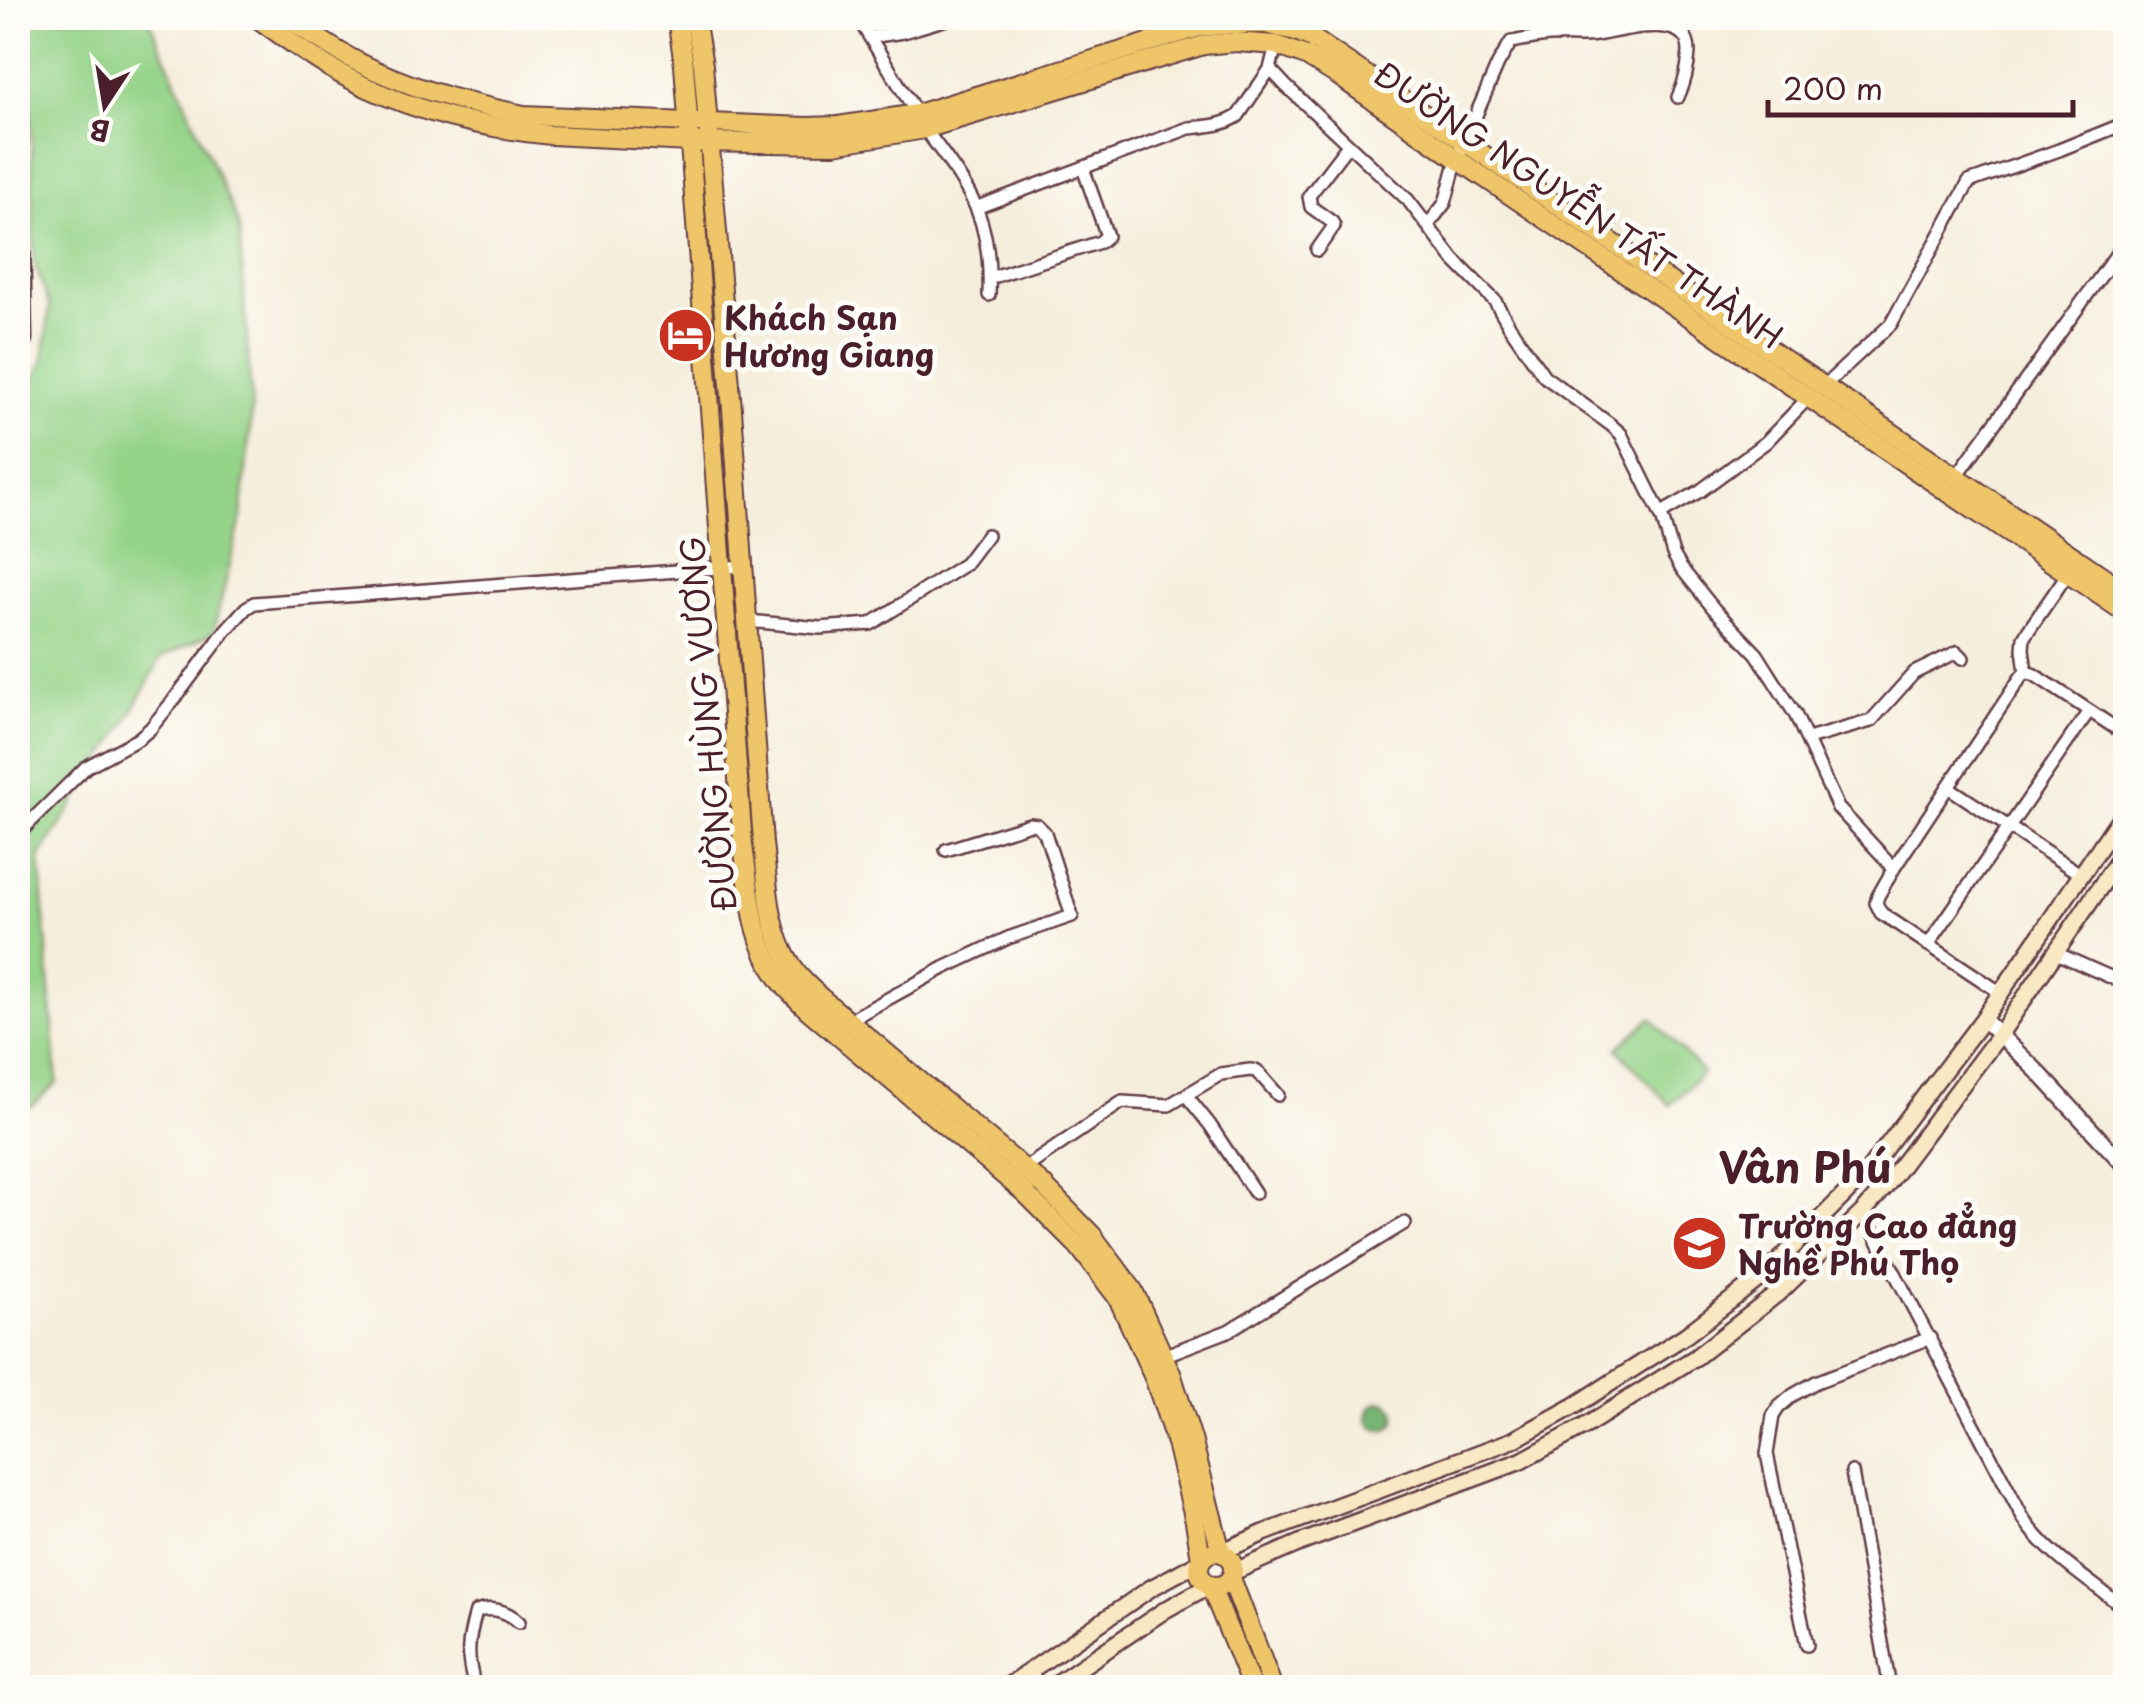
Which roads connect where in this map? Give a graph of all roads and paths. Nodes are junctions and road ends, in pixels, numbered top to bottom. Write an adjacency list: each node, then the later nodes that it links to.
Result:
1 (18, 18): 29 (street)
2 (257, 18): 18 (main road, ĐƯỜNG NGUYỄN TẤT THÀNH)
3 (287, 18): 15 (main road, ĐƯỜNG NGUYỄN TẤT THÀNH)
4 (677, 18): 15 (main road, ĐƯỜNG HÙNG VƯƠNG)
5 (696, 18): 15 (main road, ĐƯỜNG HÙNG VƯƠNG)
6 (858, 18): 10 (street)
7 (950, 18): 10 (street)
8 (1249, 21): 13 (main road, ĐƯỜNG NGUYỄN TẤT THÀNH); 21 (main road, ĐƯỜNG NGUYỄN TẤT THÀNH)
9 (1674, 23): 14 (street); 21 (street)
10 (870, 36): 16 (street)
11 (1276, 44): 12 (street); 13 (main road, ĐƯỜNG NGUYỄN TẤT THÀNH); 21 (main road, ĐƯỜNG NGUYỄN TẤT THÀNH)
12 (1270, 68): 20 (street); 22 (street)
13 (1027, 89): 16 (main road, ĐƯỜNG NGUYỄN TẤT THÀNH)
14 (1678, 98)
15 (698, 122): 16 (main road, ĐƯỜNG NGUYỄN TẤT THÀNH); 18 (main road, ĐƯỜNG HÙNG VƯƠNG); 19 (main road, ĐƯỜNG HÙNG VƯƠNG)
16 (907, 124): 19 (main road, ĐƯỜNG NGUYỄN TẤT THÀNH); 23 (street)
17 (2126, 124): 30 (street)
18 (690, 142): 19 (main road, ĐƯỜNG NGUYỄN TẤT THÀNH); 35 (main road, ĐƯỜNG HÙNG VƯƠNG)
19 (709, 143): 34 (main road, ĐƯỜNG HÙNG VƯƠNG)
20 (1348, 144): 24 (street); 26 (street)
21 (1460, 151): 24 (street); 30 (main road, ĐƯỜNG NGUYỄN TẤT THÀNH)
22 (1083, 168): 23 (street); 27 (street)
23 (978, 207): 27 (street)
24 (1428, 225): 32 (street)
25 (2126, 242): 31 (street)
26 (1317, 250)
27 (990, 278): 28 (street)
28 (990, 295)
29 (18, 367)
30 (1816, 392): 31 (main road, ĐƯỜNG NGUYỄN TẤT THÀNH); 32 (street); 36 (main road, ĐƯỜNG NGUYỄN TẤT THÀNH)
31 (1956, 477): 37 (main road, ĐƯỜNG NGUYỄN TẤT THÀNH)
32 (1660, 514): 44 (street)
33 (987, 535): 39 (street)
34 (743, 566): 35 (street); 39 (main road, ĐƯỜNG HÙNG VƯƠNG)
35 (723, 569): 48 (street); 59 (main road, ĐƯỜNG HÙNG VƯƠNG)
36 (2068, 573): 38 (main road, ĐƯỜNG NGUYỄN TẤT THÀNH); 41 (street)
37 (2126, 592)
38 (2126, 613)
39 (748, 620): 58 (main road, ĐƯỜNG HÙNG VƯƠNG)
40 (1963, 658): 44 (street)
41 (2026, 672): 42 (street); 45 (street)
42 (2089, 710): 43 (street); 47 (street)
43 (2126, 736)
44 (1808, 740): 51 (street)
45 (1948, 787): 47 (street); 51 (street)
46 (2126, 809): 52 (main road)
47 (2009, 828): 52 (street); 53 (street)
48 (18, 834)
49 (2126, 849): 54 (main road)
50 (946, 850): 58 (street)
51 (1894, 868): 53 (street)
52 (2080, 874): 56 (main road)
53 (1928, 944): 56 (street)
54 (2056, 953): 55 (street); 60 (main road)
55 (2126, 984)
56 (2001, 993): 57 (main road)
57 (1983, 1018): 60 (street); 65 (main road)
58 (848, 1021): 59 (street); 64 (main road, ĐƯỜNG HÙNG VƯƠNG)
59 (830, 1030): 74 (main road, ĐƯỜNG HÙNG VƯƠNG)
60 (2000, 1034): 63 (street); 66 (main road)
61 (1186, 1095): 62 (street); 64 (street); 67 (street)
62 (1278, 1095)
63 (2126, 1167)
64 (1024, 1169): 71 (main road, ĐƯỜNG HÙNG VƯƠNG)
65 (1867, 1172): 66 (main road); 73 (main road)
66 (1886, 1186): 68 (main road)
67 (1255, 1193)
68 (1863, 1212): 70 (street); 75 (main road)
69 (1404, 1223): 71 (street)
70 (1930, 1338): 77 (street); 79 (street)
71 (1163, 1356): 73 (main road, ĐƯỜNG HÙNG VƯƠNG)
72 (1852, 1472): 87 (street)
73 (1221, 1552): 74 (main road); 75 (main road)
74 (1201, 1560): 76 (main road); 80 (main road)
75 (1232, 1575): 76 (main road); 86 (main road)
76 (1210, 1585): 84 (main road); 85 (main road)
77 (2126, 1610)
78 (519, 1622): 81 (street)
79 (1807, 1645)
80 (1031, 1670): 82 (main road); 83 (street)
81 (475, 1688)
82 (1005, 1688)
83 (1039, 1688)
84 (1050, 1688)
85 (1252, 1688)
86 (1272, 1688)
87 (1890, 1688)

